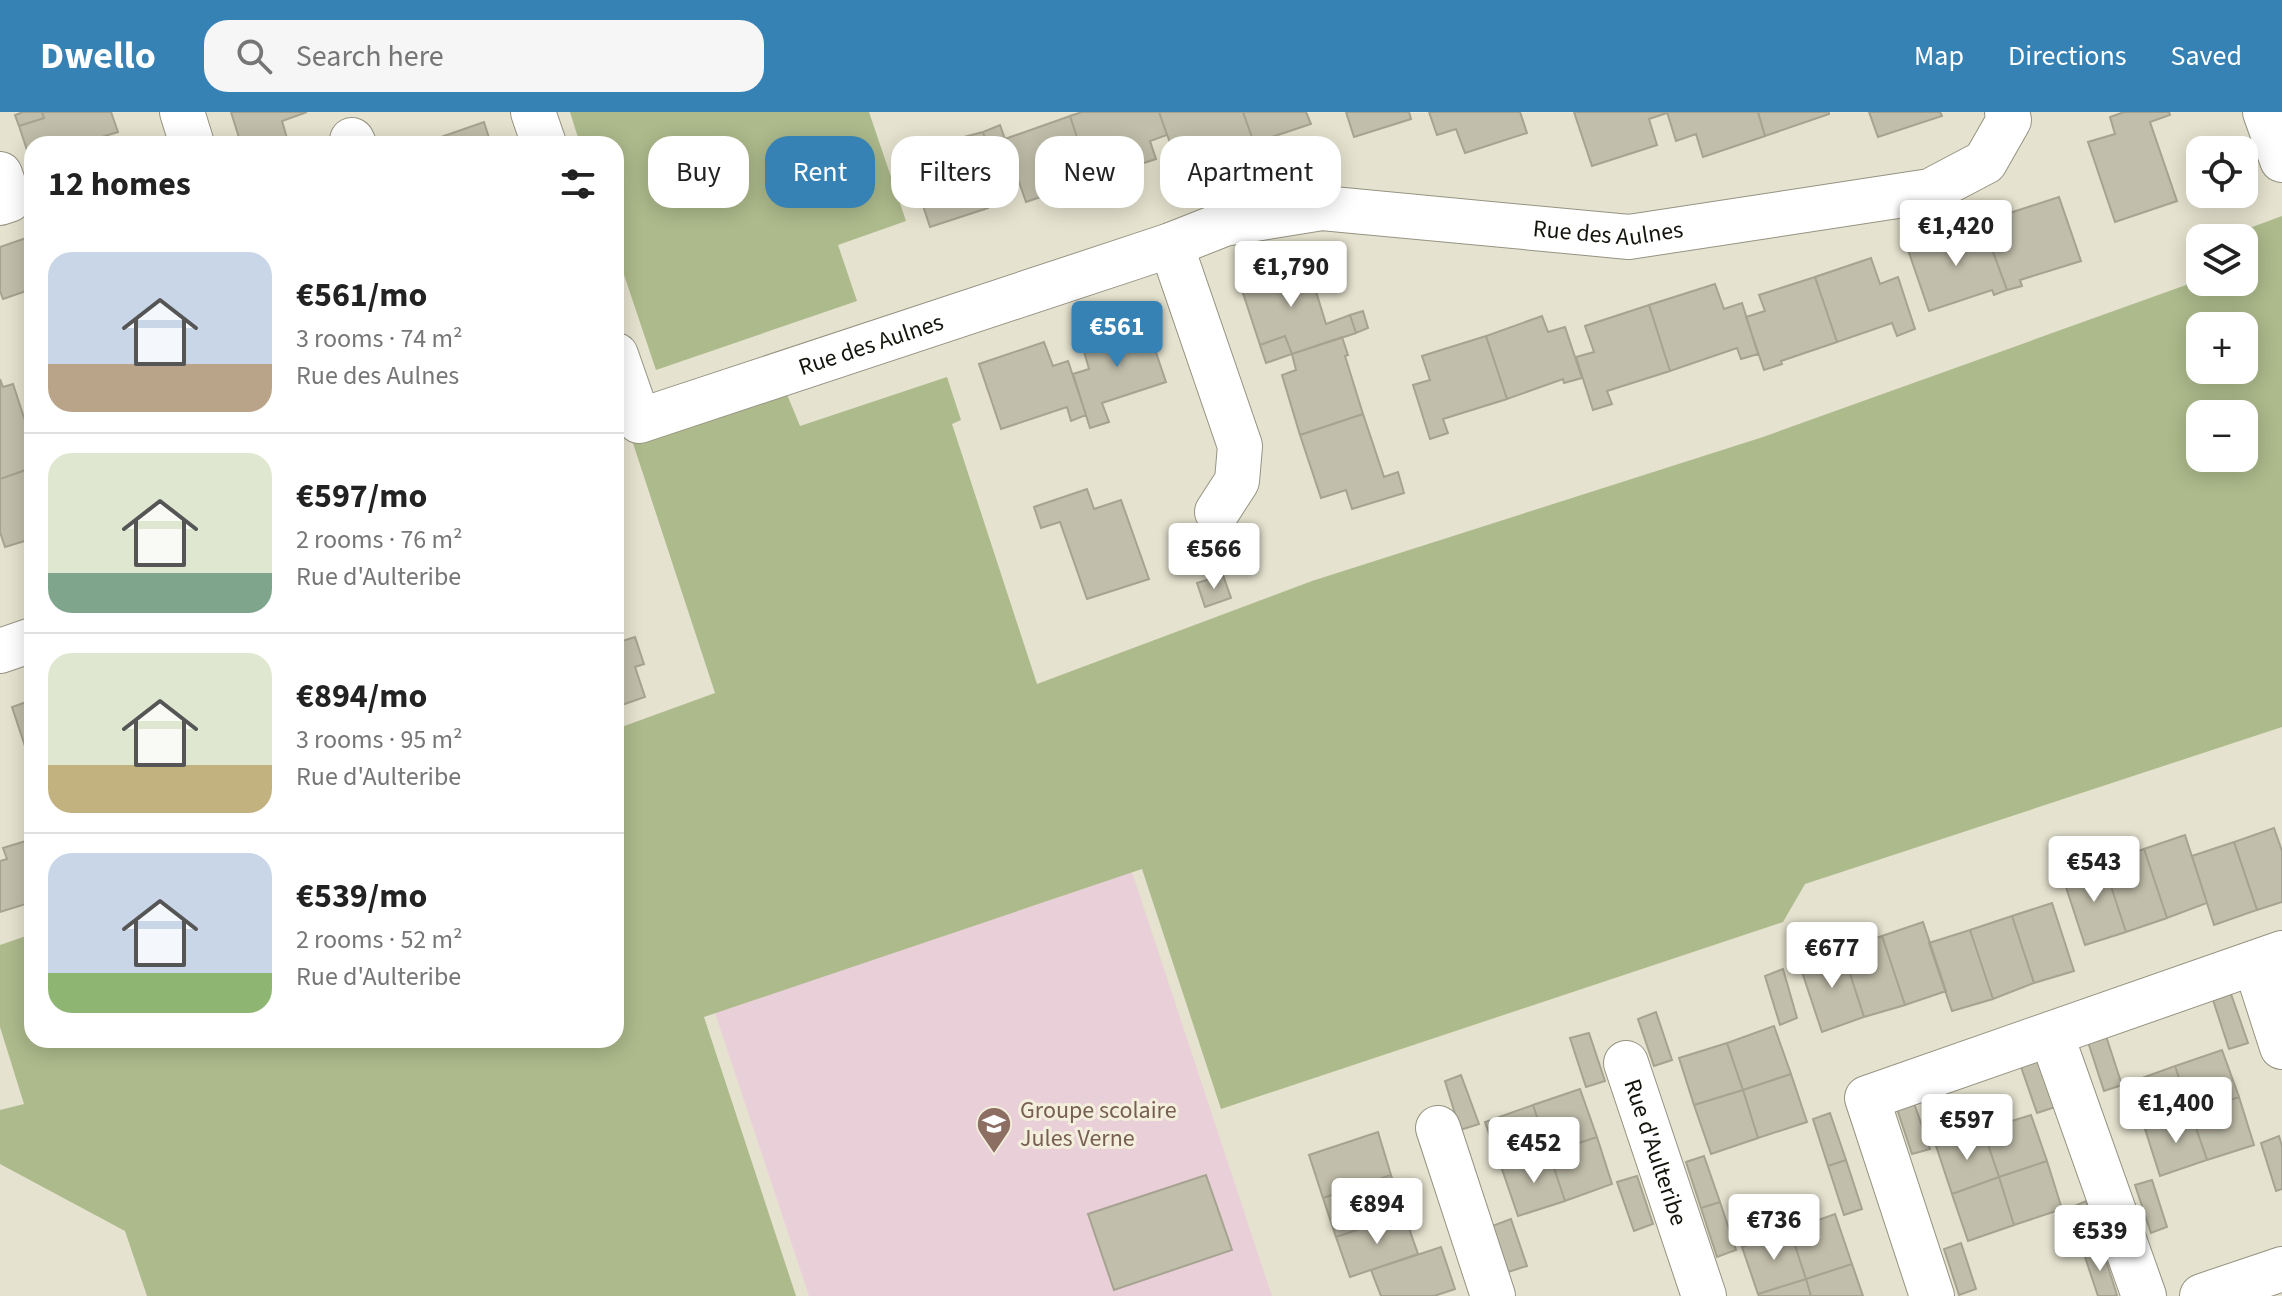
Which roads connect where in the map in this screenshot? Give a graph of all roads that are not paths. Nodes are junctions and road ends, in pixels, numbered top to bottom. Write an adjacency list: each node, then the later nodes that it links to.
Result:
1 (182, 112): 5 (street)
2 (533, 112): 6 (street)
3 (2007, 112): 10 (street, Rue des Aulnes)
4 (2265, 112): 7 (street)
5 (190, 136)
6 (541, 136)
7 (2282, 160)
8 (0, 174): 9 (street)
9 (0, 203)
10 (1171, 245): 11 (street, Rue des Aulnes); 12 (street)
11 (624, 378)
12 (1217, 512)
13 (24, 643): 14 (street)
14 (0, 651)
15 (2269, 958): 16 (street); 17 (street)
16 (2051, 1034): 23 (street); 24 (street)
17 (2282, 1047)
18 (1626, 1063): 21 (street, Rue d'Aulteribe)
19 (1438, 1128): 22 (street)
20 (2282, 1269): 25 (street)
21 (1694, 1293)
22 (1493, 1296)
23 (1932, 1296)
24 (2144, 1296)
25 (2202, 1296)

